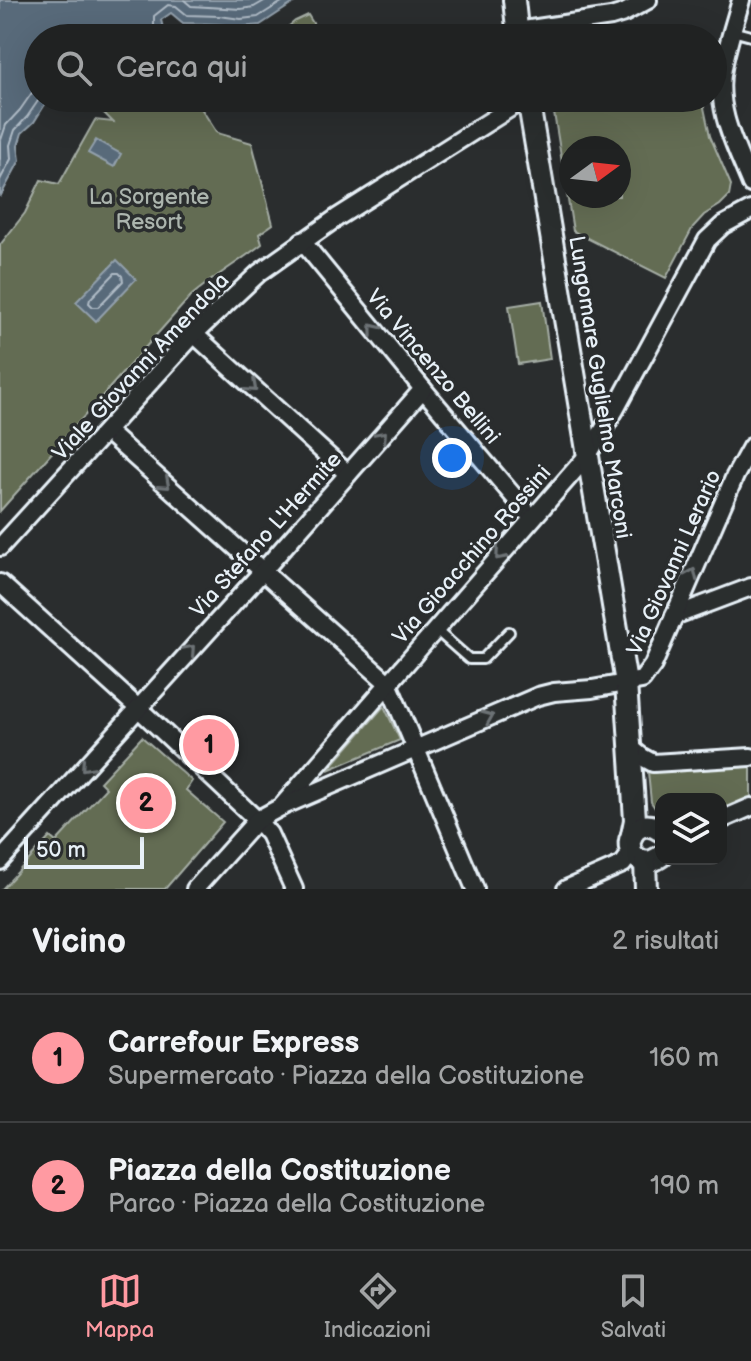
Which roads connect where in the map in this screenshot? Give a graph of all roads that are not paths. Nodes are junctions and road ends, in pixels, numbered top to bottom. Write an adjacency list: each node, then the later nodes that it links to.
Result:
1 (514, 0): 4 (street)
2 (648, 0): 5 (street)
3 (741, 0): 6 (street)
4 (517, 24)
5 (575, 24)
6 (732, 31): 7 (lane); 8 (street)
7 (751, 36)
8 (727, 50)
9 (505, 112): 14 (street, Viale Giovanni Amendola)
10 (529, 112): 18 (street, Lungomare Guglielmo Marconi)
11 (724, 112): 12 (street)
12 (751, 184)
13 (751, 210): 17 (street, Via Gioacchino Rossini)
14 (302, 241): 15 (street, Viale Giovanni Amendola); 16 (street, Via Vincenzo Bellini, one-way to 14)
15 (194, 334): 19 (street, Viale Giovanni Amendola); 22 (street, one-way to 22)
16 (423, 389): 22 (street, Via Stefano L'Hermite, one-way to 16); 23 (street, Via Vincenzo Bellini)
17 (615, 410): 18 (street); 21 (street, Via Gioacchino Rossini)
18 (583, 423): 21 (street, Lungomare Guglielmo Marconi)
19 (107, 432): 24 (street, Viale Giovanni Amendola); 25 (street, one-way to 25)
20 (751, 447): 28 (street, Via Giovanni Lerario, one-way to 20)
21 (588, 455): 23 (street, Via Gioacchino Rossini); 32 (street, Lungomare Guglielmo Marconi)
22 (348, 474): 25 (street, Via Stefano L'Hermite)
23 (532, 518): 29 (street, Via Gioacchino Rossini, one-way to 29)
24 (0, 547)
25 (262, 572): 31 (street); 33 (street, Via Stefano L'Hermite, one-way to 25)
26 (0, 583): 33 (street)
27 (751, 587): 28 (street)
28 (674, 616): 32 (street, Via Giovanni Lerario)
29 (435, 629): 30 (lane); 31 (street, Via Gioacchino Rossini)
30 (509, 632)
31 (388, 683): 34 (street); 38 (street, Via Gioacchino Rossini)
32 (626, 683): 34 (street, one-way to 32); 35 (street, Lungomare Guglielmo Marconi)
33 (138, 708): 41 (street); 45 (street, Via Stefano L'Hermite, one-way to 45)
34 (416, 748): 38 (street); 48 (street)
35 (631, 748): 36 (street); 37 (street, Lungomare Guglielmo Marconi)
36 (751, 757)
37 (632, 775): 42 (street); 44 (street, Lungomare Guglielmo Marconi)
38 (281, 807): 41 (street)
39 (751, 807): 40 (street)
40 (727, 817)
41 (257, 820): 46 (street); 47 (street)
42 (655, 825)
43 (655, 828): 44 (street)
44 (642, 850): 49 (street); 50 (street, Lungomare Guglielmo Marconi)
45 (0, 861)
46 (195, 889)
47 (294, 889)
48 (475, 889)
49 (566, 889)
50 (646, 889)

